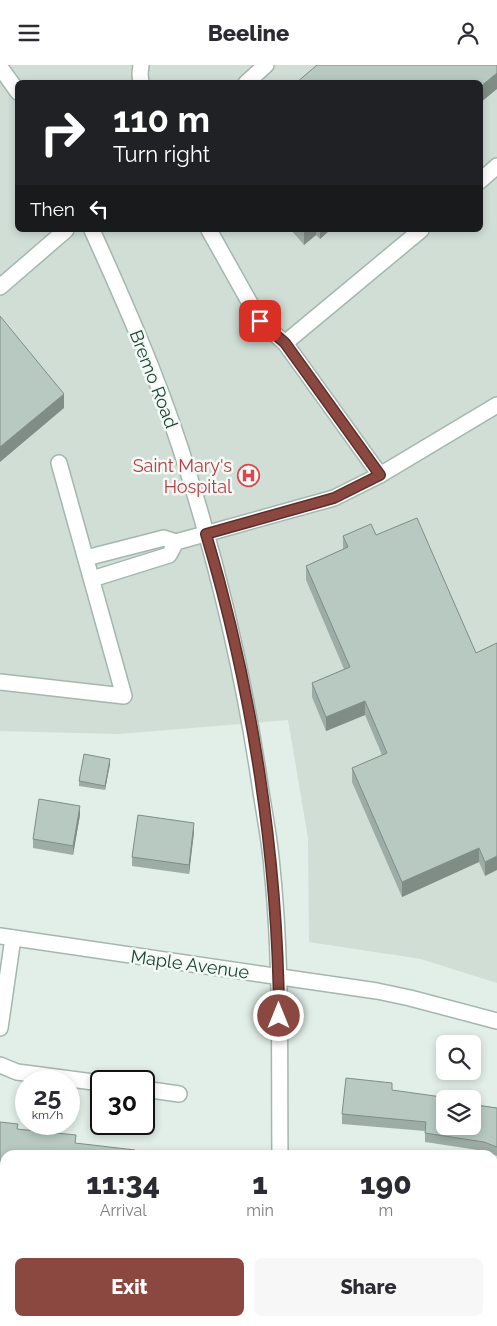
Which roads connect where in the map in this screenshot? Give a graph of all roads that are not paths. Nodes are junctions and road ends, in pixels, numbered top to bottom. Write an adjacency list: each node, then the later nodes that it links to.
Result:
1 (141, 65): 4 (street)
2 (266, 65): 5 (street)
3 (0, 67): 6 (street)
4 (142, 80)
5 (249, 80)
6 (15, 88)
7 (497, 166): 8 (street)
8 (483, 178)
9 (64, 232): 13 (street)
10 (93, 232): 18 (street, Bremo Road)
11 (210, 232): 14 (street)
12 (419, 232): 14 (street)
13 (0, 287)
14 (285, 343): 17 (street)
15 (497, 405): 17 (street)
16 (60, 463): 20 (street)
17 (380, 475): 18 (street)
18 (206, 534): 19 (street); 24 (street, Bremo Road)
19 (176, 543): 20 (street); 21 (street)
20 (86, 558): 21 (street)
21 (92, 579): 22 (street)
22 (0, 682)
23 (6, 937): 24 (street, Maple Avenue); 26 (street)
24 (279, 977): 25 (street, Maple Avenue); 31 (street, Bremo Road)
25 (497, 1021)
26 (0, 1028)
27 (0, 1065): 28 (street)
28 (90, 1081)
29 (155, 1091): 30 (street)
30 (179, 1094)
31 (280, 1150)

